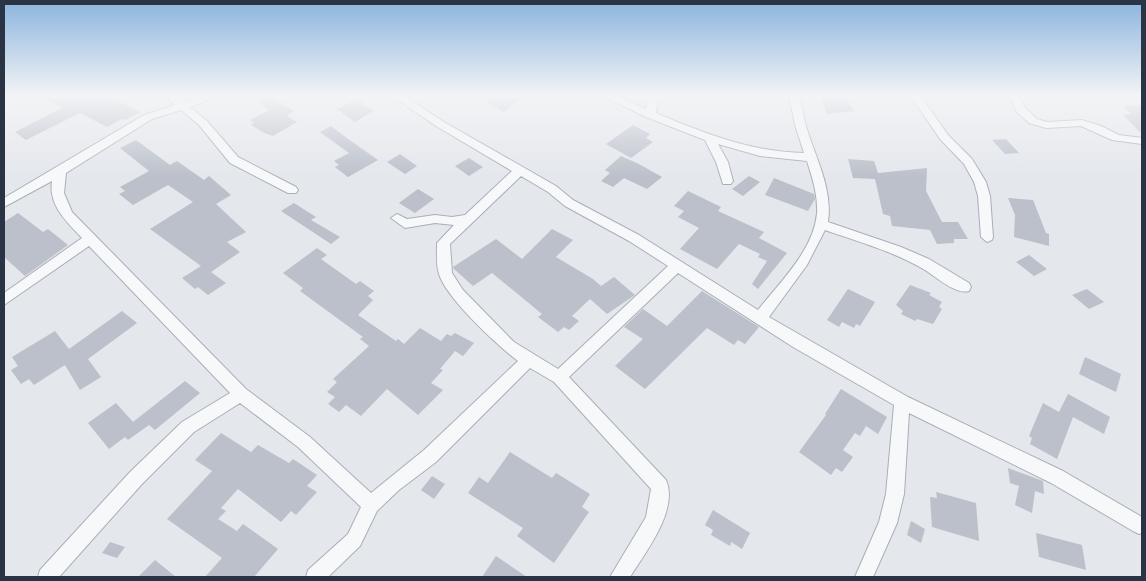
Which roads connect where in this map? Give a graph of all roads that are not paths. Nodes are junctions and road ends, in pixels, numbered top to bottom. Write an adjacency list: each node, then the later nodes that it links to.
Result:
1 (140, 122): 11 (street)
2 (202, 122): 14 (street)
3 (440, 122): 12 (street)
4 (671, 122): 8 (street)
5 (799, 122): 10 (street)
6 (934, 122): 19 (street)
7 (1037, 122): 9 (street)
8 (708, 136): 10 (street); 13 (street)
9 (1142, 141)
10 (811, 157): 18 (street)
11 (61, 171): 15 (street); 20 (street)
12 (519, 171): 17 (street); 21 (street)
13 (727, 181)
14 (292, 190)
15 (4, 203)
16 (398, 218): 17 (street)
17 (468, 219): 25 (street)
18 (822, 224): 22 (street); 24 (street)
19 (987, 237)
20 (91, 238): 23 (street); 27 (street)
21 (676, 266): 24 (street); 26 (street)
22 (964, 287)
23 (4, 300)
24 (760, 318): 28 (street)
25 (529, 360): 26 (street); 29 (street)
26 (559, 377): 33 (street)
27 (241, 394): 29 (street); 31 (street)
28 (902, 402): 30 (street); 34 (street)
29 (371, 505): 32 (street)
30 (1139, 524)
31 (47, 577)
32 (315, 577)
33 (619, 577)
34 (864, 577)

